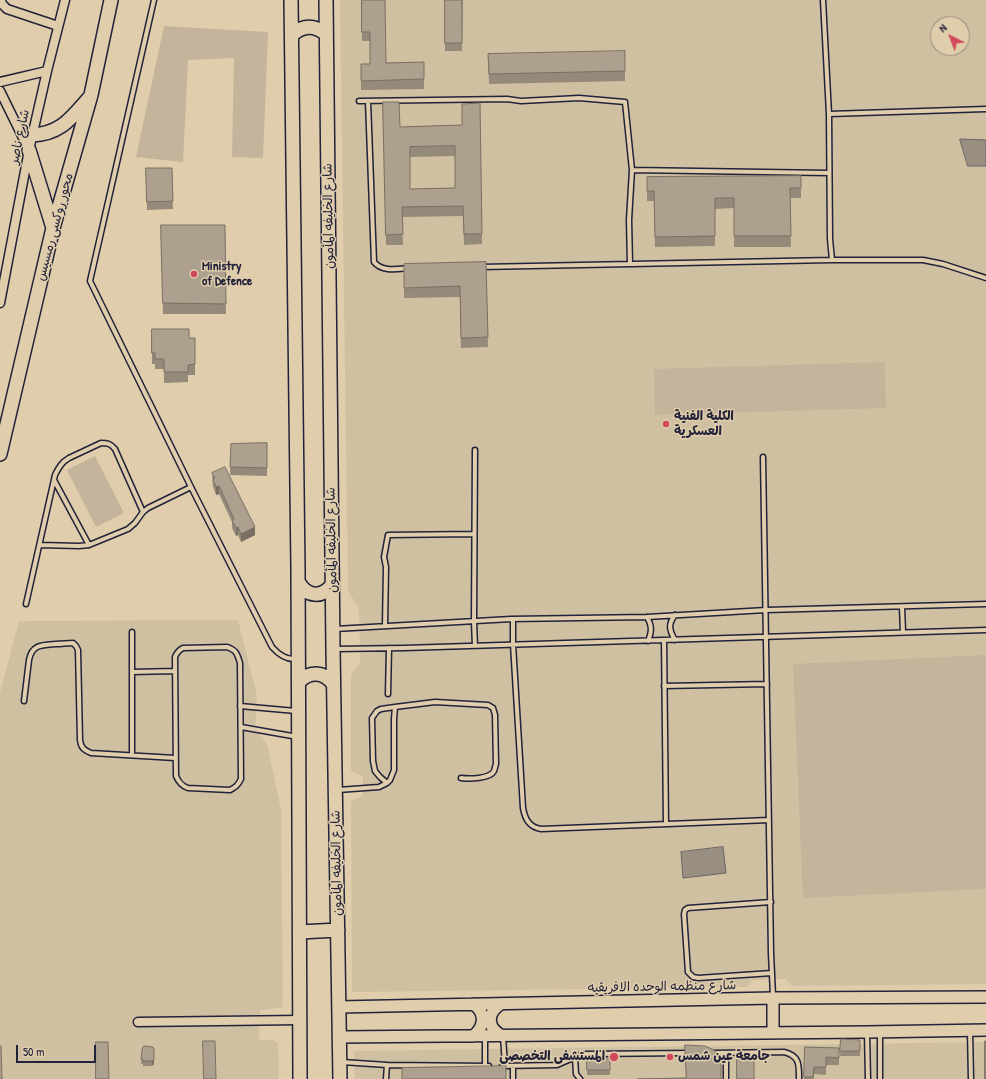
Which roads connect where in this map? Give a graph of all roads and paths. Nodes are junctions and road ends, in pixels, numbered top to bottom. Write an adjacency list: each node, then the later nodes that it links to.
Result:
1 (1, 0): 8 (street)
2 (65, 0): 8 (street, شارع ناصر)
3 (111, 0): 14 (main road, محور روكسى رمسيس)
4 (154, 0): 35 (lane)
5 (291, 0): 10 (main road)
6 (326, 0): 9 (main road, شارع الخليفه المأمون)
7 (823, 0): 18 (lane)
8 (58, 26): 11 (street, شارع ناصر)
9 (326, 34): 10 (main road); 41 (main road, شارع الخليفه المأمون)
10 (292, 35): 40 (main road)
11 (47, 71): 12 (street); 19 (street, شارع ناصر)
12 (0, 82)
13 (0, 91): 20 (street)
14 (91, 95): 19 (main road); 23 (main road, محور روكسى رمسيس)
15 (359, 101): 16 (lane)
16 (368, 101): 21 (lane); 27 (lane)
17 (986, 109): 18 (lane)
18 (829, 114): 22 (lane)
19 (32, 135): 20 (street, شارع ناصر)
20 (29, 150): 23 (main road); 29 (street, شارع ناصر)
21 (632, 170): 22 (lane); 25 (lane)
22 (829, 173): 24 (lane)
23 (53, 228): 32 (main road, محور روكسى رمسيس)
24 (832, 260): 25 (lane); 28 (lane)
25 (630, 264): 26 (lane)
26 (479, 267)
27 (416, 268)
28 (986, 278)
29 (2, 280): 30 (street, شارع ناصر)
30 (0, 303)
31 (475, 450): 37 (lane)
32 (0, 454)
33 (764, 457): 45 (lane)
34 (54, 480): 36 (lane); 38 (lane); 39 (lane)
35 (191, 487): 36 (lane); 63 (lane)
36 (143, 512): 39 (lane)
37 (474, 534): 49 (lane); 50 (lane)
38 (40, 545): 39 (lane); 42 (lane)
39 (89, 545)
40 (298, 583): 41 (main road); 63 (main road)
41 (332, 585): 51 (main road, شارع الخليفه المأمون)
42 (26, 604)
43 (986, 604): 44 (lane)
44 (902, 607): 45 (lane); 54 (lane)
45 (766, 610): 46 (lane); 55 (lane)
46 (675, 615): 47 (lane); 57 (lane)
47 (647, 617): 48 (lane); 58 (lane)
48 (514, 620): 49 (lane); 59 (lane)
49 (474, 622): 50 (lane); 60 (lane)
50 (385, 626): 51 (lane)
51 (333, 629): 62 (main road, شارع الخليفه المأمون)
52 (986, 630): 54 (lane)
53 (132, 632): 65 (lane)
54 (903, 632): 55 (lane)
55 (766, 637): 57 (lane); 68 (lane)
56 (664, 640): 57 (lane); 58 (lane); 69 (lane)
57 (674, 640)
58 (648, 641): 59 (lane)
59 (513, 644): 60 (lane); 83 (lane)
60 (475, 646): 61 (lane)
61 (389, 648): 62 (lane); 70 (lane)
62 (333, 649): 67 (main road, شارع الخليفه المأمون)
63 (299, 658): 66 (main road)
64 (175, 671): 65 (lane); 72 (lane); 78 (lane)
65 (132, 672): 77 (lane)
66 (299, 682): 67 (main road); 74 (main road)
67 (333, 684): 81 (main road, شارع الخليفه المأمون)
68 (767, 684): 69 (lane); 82 (lane)
69 (664, 686): 83 (lane)
70 (388, 694)
71 (24, 701): 77 (lane)
72 (240, 706): 74 (lane); 75 (lane)
73 (395, 707): 79 (lane); 80 (lane); 80 (lane)
74 (299, 711): 76 (main road)
75 (241, 727): 76 (lane); 78 (lane)
76 (299, 737): 86 (main road)
77 (132, 755): 78 (lane)
78 (175, 758)
79 (461, 778)
80 (387, 783): 81 (lane)
81 (335, 790): 85 (main road, شارع الخليفه المأمون)
82 (769, 820): 83 (lane); 84 (lane)
83 (666, 824)
84 (771, 902): 87 (lane); 87 (lane)
85 (338, 930): 86 (main road); 92 (main road, شارع الخليفه المأمون)
86 (300, 932): 93 (main road)
87 (772, 973): 89 (lane)
88 (986, 997): 89 (street, شارع منظمه الوحده الافريقيه)
89 (773, 998): 91 (street, شارع منظمه الوحده الافريقيه); 99 (street)
90 (473, 1004): 91 (street, شارع منظمه الوحده الافريقيه); 92 (street, شارع منظمه الوحده الافريقيه); 100 (street)
91 (501, 1004): 102 (street)
92 (339, 1007): 103 (main road, شارع الخليفه المأمون)
93 (300, 1020): 94 (street); 115 (main road)
94 (138, 1022)
95 (970, 1030): 96 (street); 98 (street); 124 (lane)
96 (986, 1030)
97 (867, 1032): 98 (street); 99 (street); 122 (lane)
98 (880, 1032): 123 (lane)
99 (773, 1033): 102 (street)
100 (473, 1036): 101 (street); 103 (street)
101 (485, 1036): 102 (street); 110 (lane)
102 (503, 1036): 113 (lane)
103 (340, 1037): 108 (main road, شارع الخليفه المأمون)
104 (695, 1053): 107 (lane)
105 (710, 1053): 106 (lane)
106 (726, 1053): 120 (lane); 121 (lane)
107 (575, 1057): 114 (lane); 119 (lane)
108 (340, 1062): 109 (lane); 116 (main road, شارع الخليفه المأمون)
109 (387, 1065): 110 (lane); 117 (lane)
110 (485, 1066): 111 (lane)
111 (492, 1066)
112 (498, 1066): 113 (lane)
113 (505, 1066): 114 (lane)
114 (513, 1066): 118 (lane)
115 (300, 1079)
116 (340, 1079)
117 (386, 1079)
118 (513, 1079)
119 (580, 1079)
120 (726, 1079)
121 (799, 1079)
122 (868, 1079)
123 (880, 1079)
124 (971, 1079)

